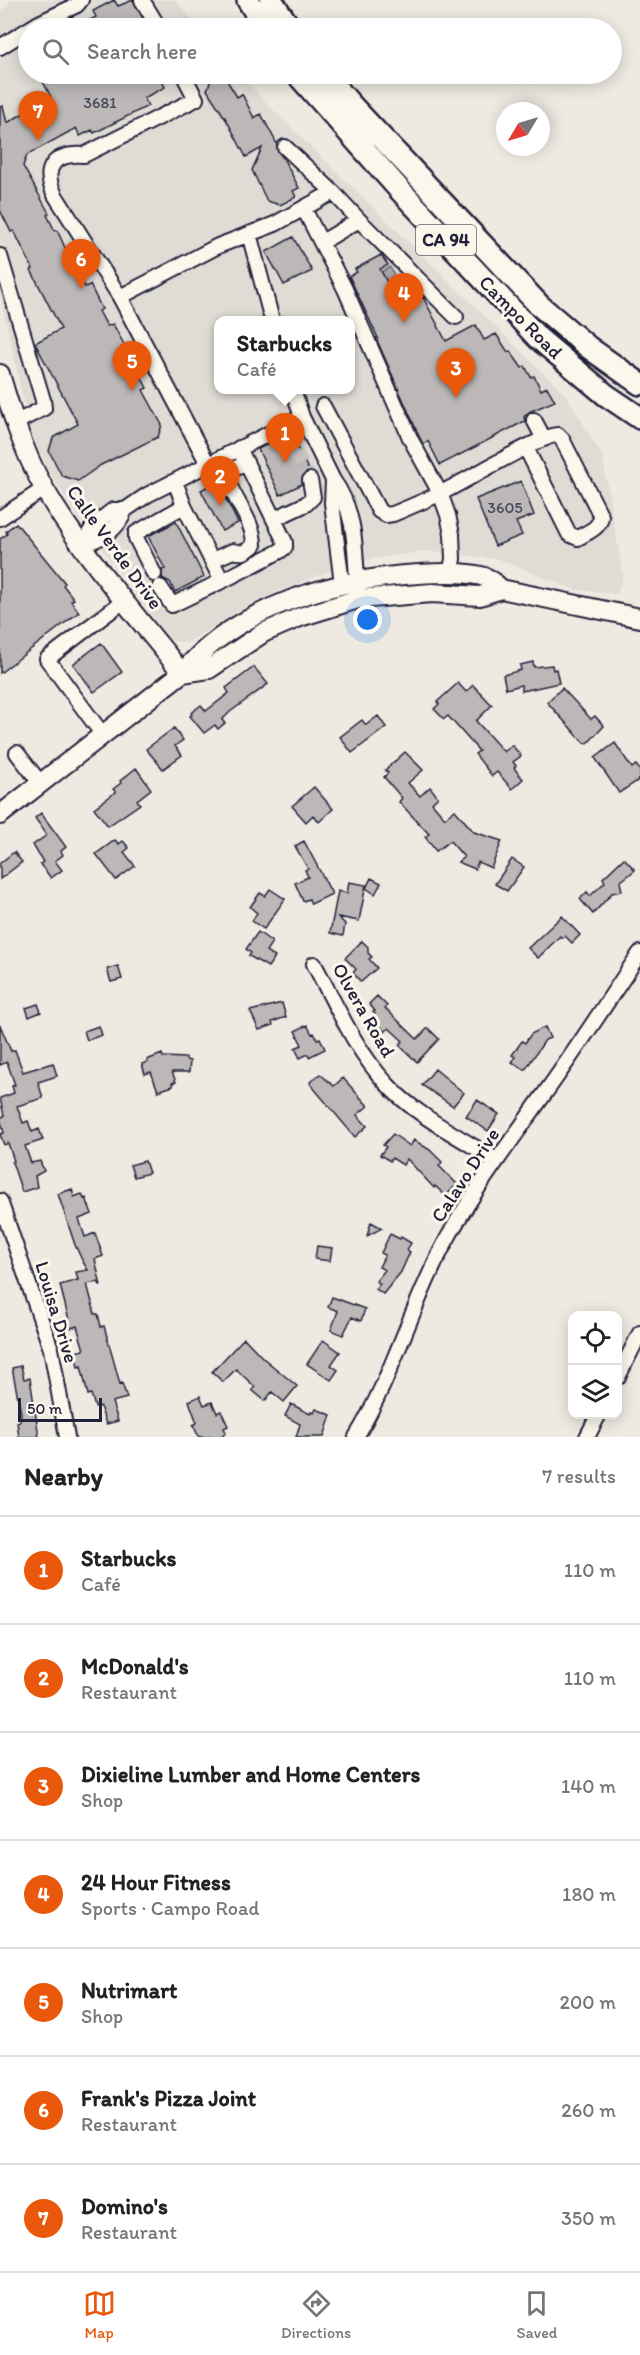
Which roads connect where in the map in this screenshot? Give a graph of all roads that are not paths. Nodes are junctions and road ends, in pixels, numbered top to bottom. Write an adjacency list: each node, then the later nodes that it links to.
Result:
1 (81, 0): 5 (street)
2 (142, 0): 6 (street)
3 (248, 0): 7 (highway)
4 (271, 0): 8 (highway)
5 (49, 18)
6 (153, 18)
7 (260, 18)
8 (283, 18)
9 (18, 36): 10 (street)
10 (0, 47)
11 (188, 84): 21 (street)
12 (306, 84): 29 (highway, Campo Road / CA 94)
13 (333, 84): 24 (highway, Campo Road / CA 94)
14 (285, 147): 15 (street)
15 (333, 192): 16 (street); 17 (street)
16 (304, 208): 18 (street); 19 (street)
17 (359, 220): 19 (street); 23 (street)
18 (251, 233): 21 (street); 22 (street)
19 (322, 242): 44 (street)
20 (0, 256): 34 (street)
21 (120, 297): 40 (street)
22 (271, 316)
23 (456, 317)
24 (588, 347): 25 (highway); 27 (highway, CA 94)
25 (640, 374)
26 (0, 375): 34 (main road, Calle Verde Drive)
27 (640, 384)
28 (294, 394): 31 (street)
29 (606, 394): 32 (highway, CA 94); 35 (highway)
30 (323, 406): 44 (street)
31 (302, 417): 37 (street); 52 (street)
32 (640, 418)
33 (534, 420): 36 (street)
34 (15, 423): 43 (main road, Calle Verde Drive)
35 (640, 434)
36 (544, 439): 38 (street); 38 (street)
37 (239, 448): 39 (street); 40 (street)
38 (526, 448): 44 (street)
39 (246, 463): 47 (street); 49 (street)
40 (208, 464): 42 (street)
41 (310, 480): 47 (street)
42 (175, 481): 45 (street); 48 (street)
43 (45, 488): 46 (street); 48 (main road, Calle Verde Drive)
44 (440, 494): 50 (street)
45 (184, 506): 49 (street); 51 (street)
46 (0, 518)
47 (274, 519): 51 (street)
48 (82, 544): 55 (main road, Calle Verde Drive)
49 (212, 560): 51 (street)
50 (450, 574): 52 (main road); 53 (main road); 54 (main road)
51 (222, 581)
52 (349, 582): 57 (main road); 58 (main road)
53 (501, 589): 54 (main road); 56 (main road)
54 (383, 596): 57 (main road)
55 (125, 600): 58 (main road, Calle Verde Drive); 59 (street)
56 (640, 618)
57 (283, 624): 58 (main road)
58 (182, 673): 59 (main road)
59 (103, 735): 61 (main road)
60 (17, 753): 61 (street)
61 (41, 784): 62 (main road)
62 (0, 815)
63 (640, 953): 65 (street, Calavo Drive)
64 (314, 964): 65 (street, Olvera Road)
65 (496, 1160): 71 (street, Calavo Drive)
66 (0, 1201): 70 (street, Louisa Drive)
67 (640, 1333): 68 (street)
68 (622, 1369)
69 (596, 1419): 72 (street)
70 (67, 1437)
71 (356, 1437)
72 (587, 1437)

